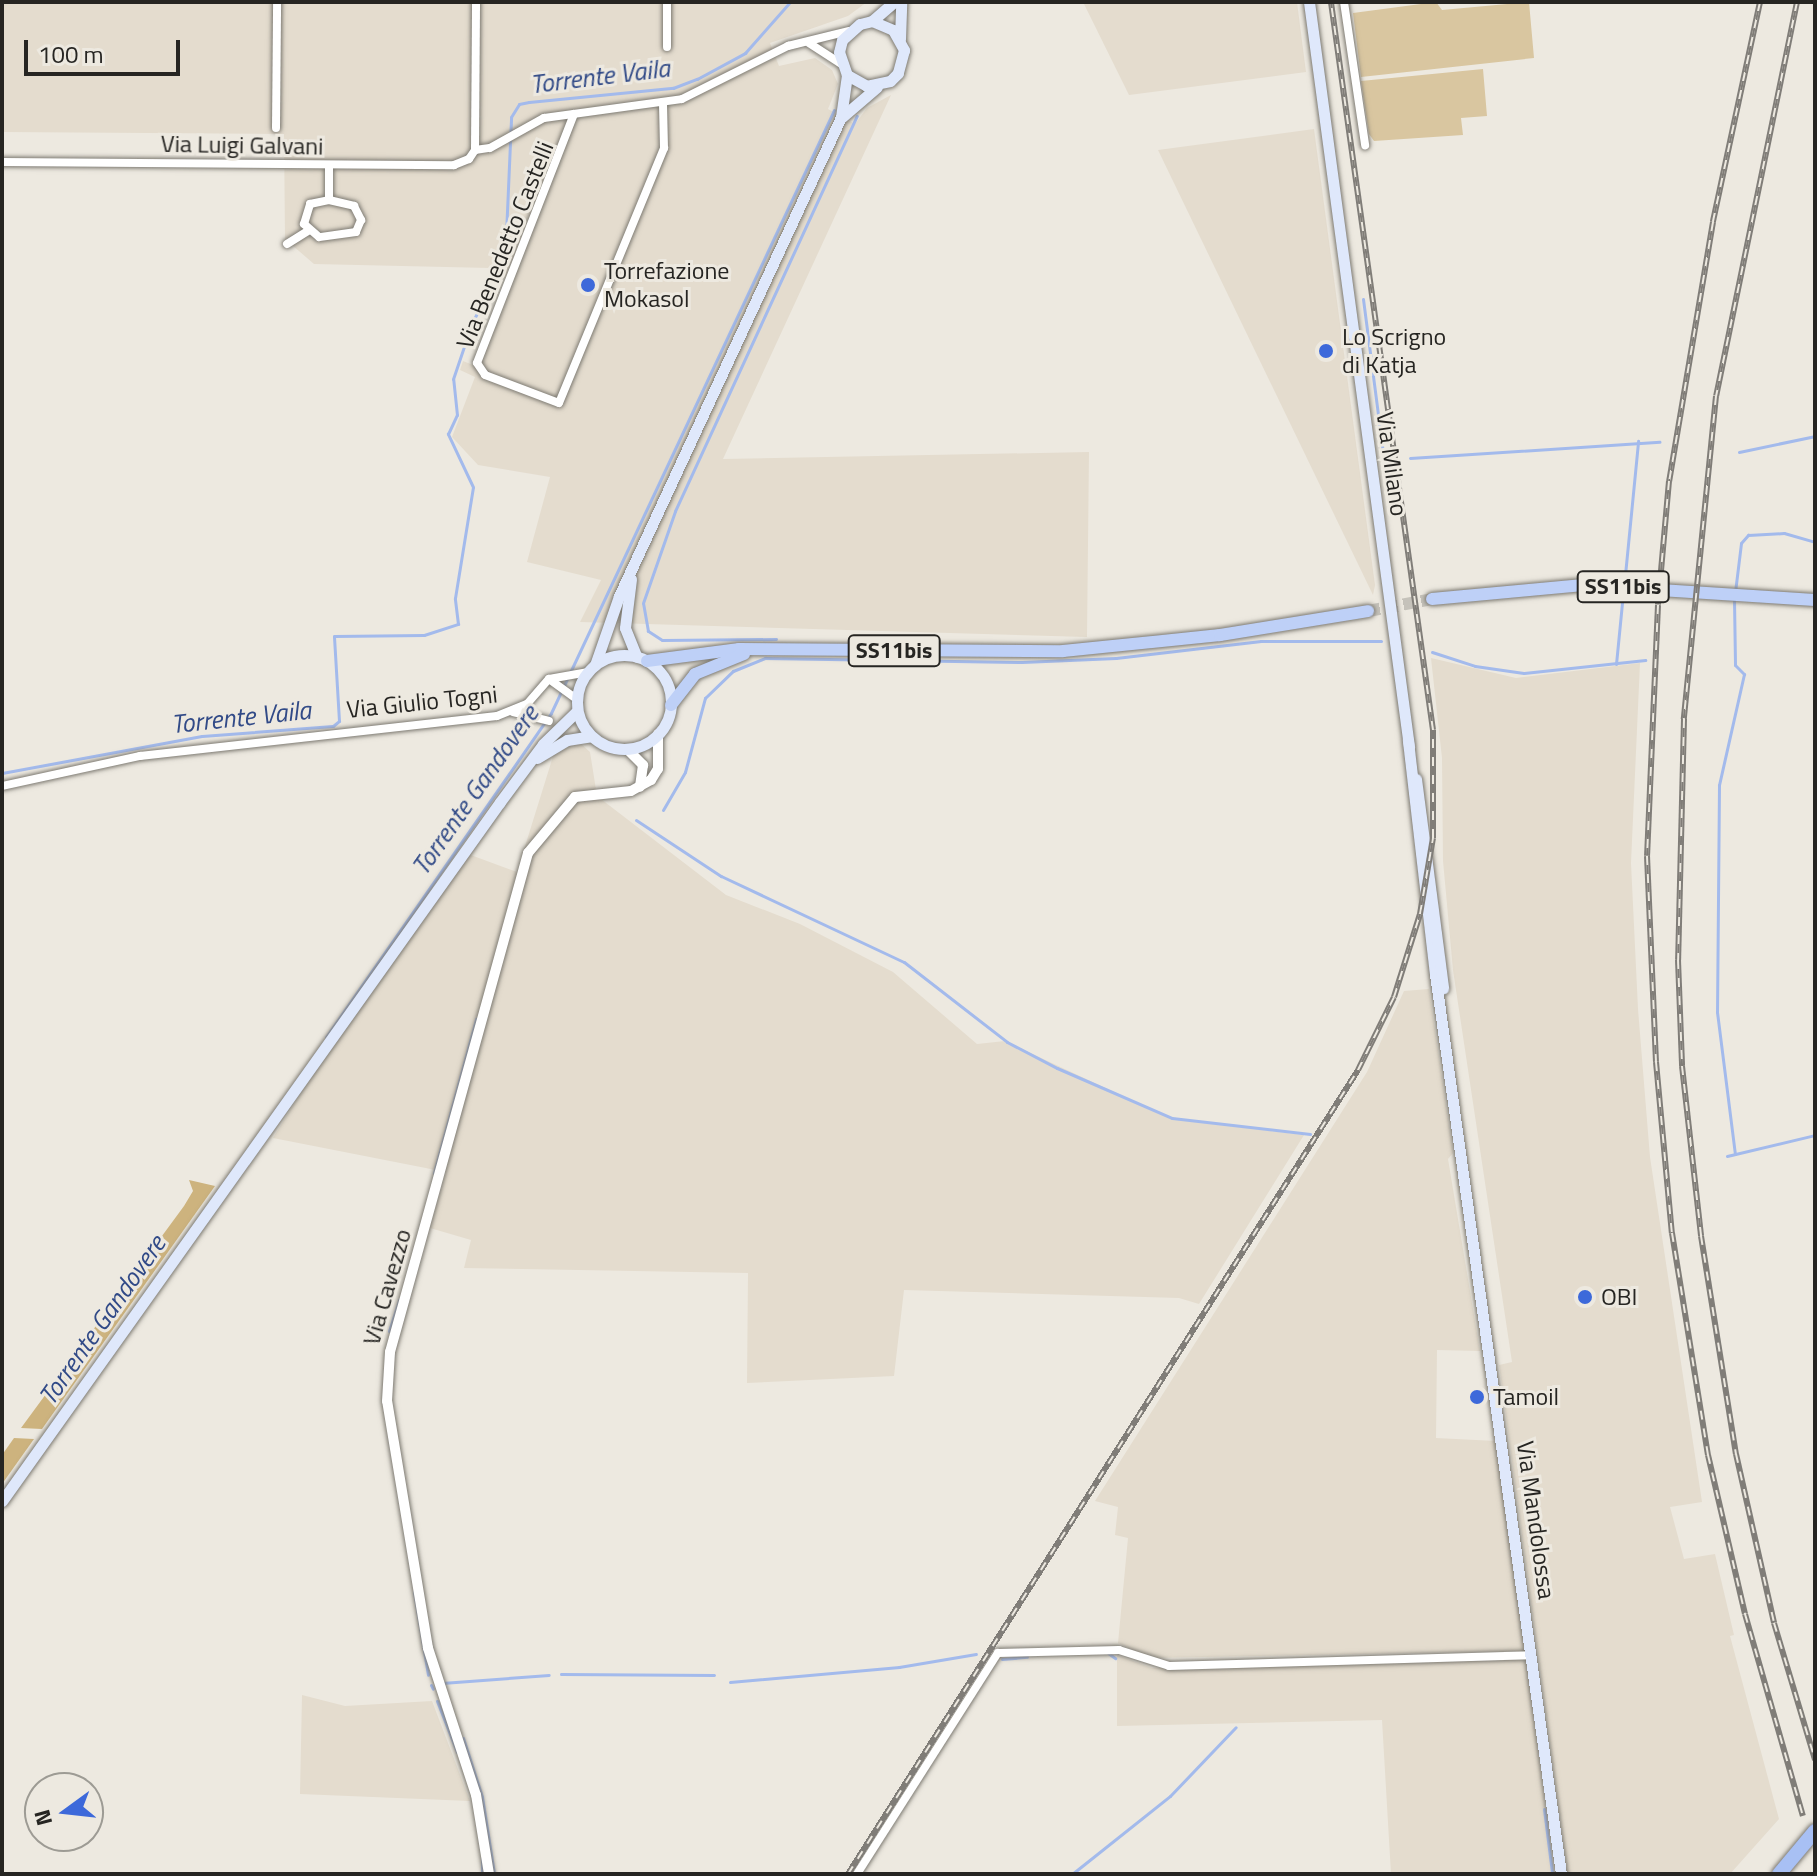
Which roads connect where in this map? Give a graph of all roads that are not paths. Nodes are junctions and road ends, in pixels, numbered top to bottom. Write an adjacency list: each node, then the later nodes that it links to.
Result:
1 (277, 2): 18 (street)
2 (476, 2): 20 (street)
3 (667, 2): 12 (street)
4 (894, 2): 8 (main road)
5 (901, 2): 10 (main road)
6 (1309, 2): 44 (main road, Via Milano)
7 (1344, 2): 19 (street)
8 (872, 21): 9 (main road); 10 (main road)
9 (849, 30): 11 (street, Via Luigi Galvani); 13 (main road)
10 (900, 39): 14 (main road)
11 (809, 43): 13 (street); 15 (street, Via Luigi Galvani)
12 (667, 47)
13 (844, 70): 14 (main road); 17 (main road)
14 (879, 86): 17 (main road)
15 (663, 104): 16 (street, Via Luigi Galvani); 16 (street, Via Benedetto Castelli)
16 (574, 114): 20 (street, Via Luigi Galvani)
17 (841, 117): 26 (main road)
18 (276, 128)
19 (1365, 145)
20 (475, 150): 22 (street, Via Luigi Galvani)
21 (2, 162): 22 (street, Via Luigi Galvani)
22 (329, 166): 23 (street)
23 (329, 200): 24 (street); 24 (street)
24 (308, 231): 25 (street)
25 (287, 244)
26 (633, 566): 31 (main road); 32 (main road)
27 (1432, 599): 28 (main road, SS11bis)
28 (1815, 600)
29 (1368, 611): 30 (main road, SS11bis)
30 (766, 651): 31 (main road, SS11bis); 35 (main road, SS11bis)
31 (642, 659): 32 (main road); 35 (main road)
32 (587, 670): 33 (street); 34 (main road)
33 (549, 679): 34 (street); 36 (street, Via Giulio Togni)
34 (575, 701): 39 (main road); 41 (main road)
35 (671, 705): 38 (main road)
36 (512, 712): 37 (street); 42 (street, Via Giulio Togni)
37 (549, 721)
38 (658, 734): 40 (main road); 43 (street)
39 (591, 736): 40 (main road); 41 (main road)
40 (627, 749): 43 (street)
41 (530, 763): 45 (main road)
42 (2, 786)
43 (640, 787): 48 (street, Via Cavezzo)
44 (1466, 1173): 46 (main road, Via Mandolossa)
45 (2, 1501)
46 (1532, 1655): 49 (street); 50 (main road, Via Mandolossa)
47 (1815, 1831): 51 (highway)
48 (489, 1874)
49 (857, 1874)
50 (1561, 1874)
51 (1779, 1874)

